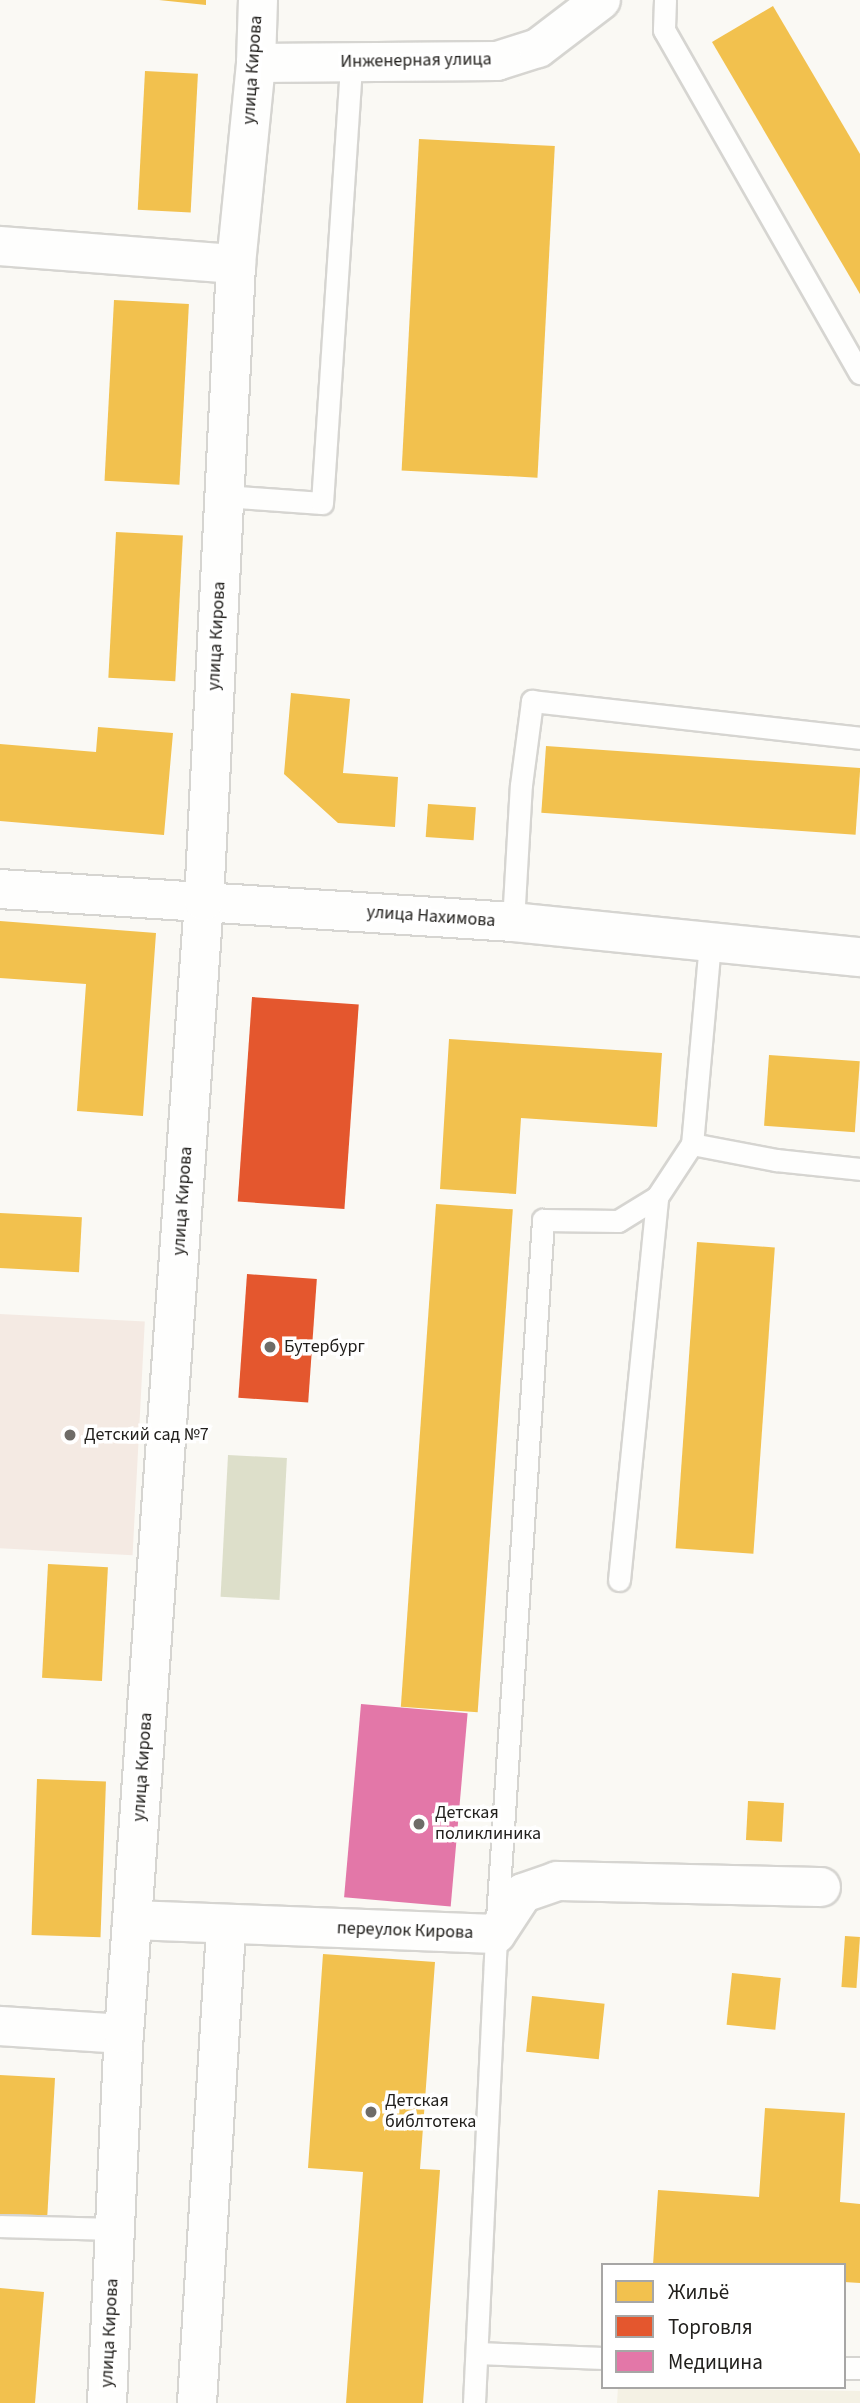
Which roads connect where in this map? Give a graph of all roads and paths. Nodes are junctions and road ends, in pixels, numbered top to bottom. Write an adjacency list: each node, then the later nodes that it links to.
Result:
1 (258, 0): 5 (street, улица Кирова)
2 (601, 0): 4 (street, Инженерная улица)
3 (665, 0): 8 (lane)
4 (351, 62): 5 (street, Инженерная улица); 9 (lane)
5 (256, 63): 7 (street, улица Кирова)
6 (0, 246): 7 (street)
7 (236, 264): 9 (street, улица Кирова)
8 (860, 373)
9 (223, 496): 12 (street, улица Кирова)
10 (860, 738): 13 (lane)
11 (0, 889): 12 (street, улица Нахимова)
12 (204, 901): 13 (street, улица Нахимова); 21 (street, улица Кирова)
13 (513, 922): 14 (street, улица Нахимова)
14 (710, 943): 15 (street, улица Нахимова); 16 (lane)
15 (860, 957)
16 (692, 1144): 17 (lane); 18 (lane)
17 (860, 1169)
18 (657, 1197): 19 (lane); 23 (lane)
19 (619, 1580)
20 (821, 1887): 23 (street, переулок Кирова)
21 (132, 1920): 22 (street, переулок Кирова); 25 (street, улица Кирова)
22 (226, 1925): 23 (street, переулок Кирова); 31 (street)
23 (496, 1934): 28 (lane)
24 (0, 2026): 25 (street)
25 (124, 2034): 27 (street, улица Кирова)
26 (0, 2226): 27 (lane)
27 (115, 2229): 30 (street, улица Кирова)
28 (477, 2353): 29 (lane); 32 (lane)
29 (601, 2358)
30 (107, 2403)
31 (197, 2403)
32 (474, 2403)

